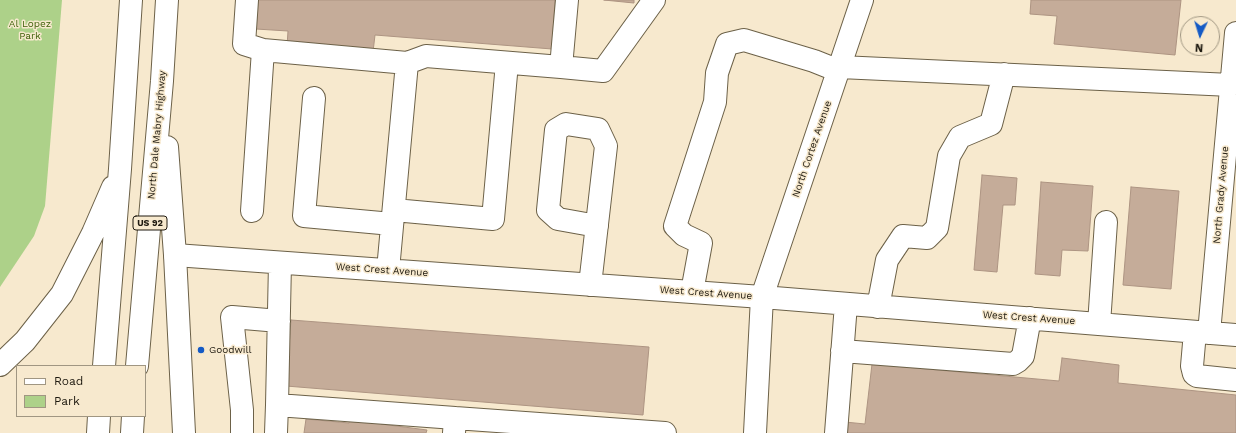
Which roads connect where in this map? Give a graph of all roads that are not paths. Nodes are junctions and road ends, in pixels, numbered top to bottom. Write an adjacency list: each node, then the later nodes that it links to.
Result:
1 (131, 0): 17 (street)
2 (167, 0): 14 (street, North Dale Mabry Highway / US 92)
3 (247, 0): 8 (street)
4 (567, 0): 11 (street)
5 (654, 0): 11 (street)
6 (862, 0): 12 (street, North Cortez Avenue)
7 (1236, 34): 15 (street, North Grady Avenue)
8 (263, 50): 9 (street); 18 (street)
9 (408, 63): 10 (street); 19 (street)
10 (507, 63): 11 (street); 19 (street)
11 (561, 67)
12 (839, 69): 13 (street); 26 (street); 27 (street, North Cortez Avenue)
13 (1004, 74): 15 (street); 29 (street)
14 (162, 81): 22 (street); 38 (street, North Dale Mabry Highway / US 92)
15 (1231, 84): 33 (street, North Grady Avenue)
16 (314, 98): 19 (street)
17 (120, 169): 36 (street); 37 (street)
18 (252, 210)
19 (393, 217): 24 (street)
20 (1106, 222): 32 (street)
21 (597, 226): 25 (street)
22 (175, 255): 23 (street, West Crest Avenue); 48 (street)
23 (280, 263): 24 (street, West Crest Avenue); 31 (street)
24 (388, 270): 25 (street, West Crest Avenue)
25 (590, 285): 26 (street, West Crest Avenue)
26 (692, 292): 27 (street, West Crest Avenue)
27 (762, 297): 28 (street, West Crest Avenue); 52 (street, North Cortez Avenue)
28 (846, 304): 29 (street, West Crest Avenue); 35 (street)
29 (878, 306): 30 (street, West Crest Avenue)
30 (1030, 318): 32 (street, West Crest Avenue); 35 (street)
31 (279, 321): 40 (street); 49 (street)
32 (1099, 324): 33 (street, West Crest Avenue)
33 (1202, 332): 34 (street, West Crest Avenue); 39 (street, North Grady Avenue)
34 (1236, 335)
35 (842, 351): 53 (street)
36 (0, 365)
37 (104, 365)
38 (137, 365)
39 (1236, 380)
40 (277, 405): 43 (street); 50 (street)
41 (99, 417): 46 (street)
42 (133, 417): 47 (street)
43 (454, 426): 44 (street)
44 (505, 427): 45 (street)
45 (585, 430): 51 (street)
46 (98, 433)
47 (132, 433)
48 (184, 433)
49 (242, 433)
50 (276, 433)
51 (665, 433)
52 (755, 433)
53 (836, 433)

